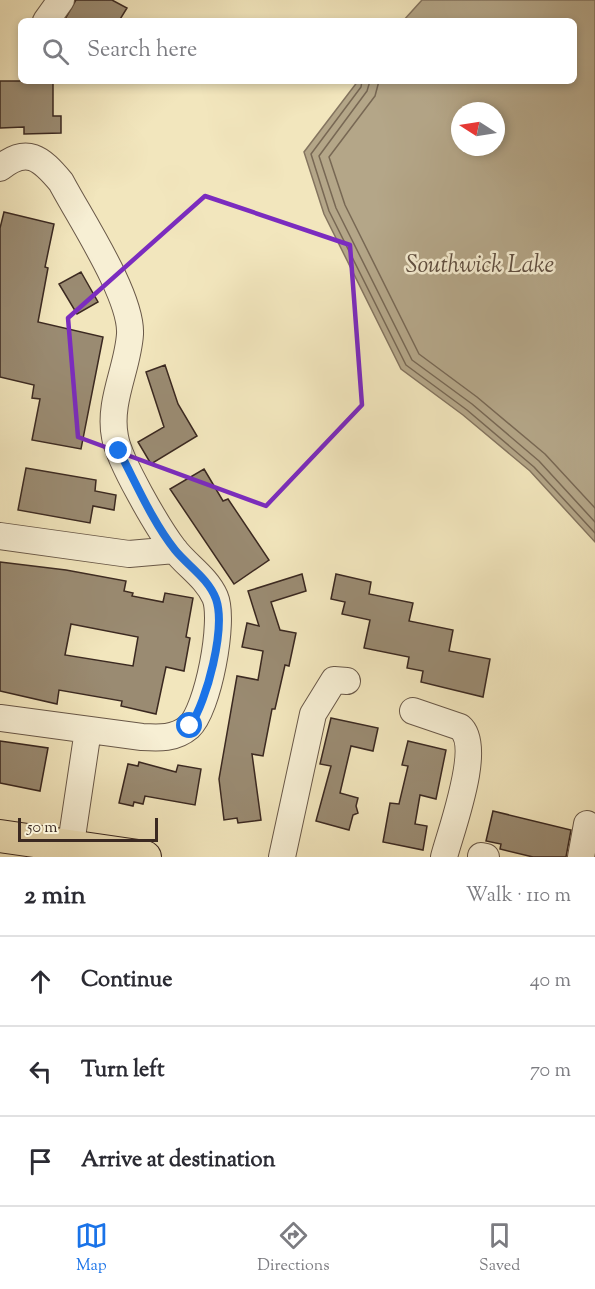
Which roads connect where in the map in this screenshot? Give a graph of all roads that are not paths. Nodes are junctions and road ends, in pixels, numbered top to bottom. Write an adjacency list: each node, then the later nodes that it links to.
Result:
1 (60, 0): 2 (street)
2 (48, 18)
3 (0, 168): 5 (street)
4 (0, 536): 5 (street)
5 (175, 550): 9 (street)
6 (348, 681): 14 (street)
7 (413, 711): 15 (street)
8 (0, 718): 9 (street)
9 (88, 730): 12 (street)
10 (587, 824): 16 (street)
11 (0, 837): 12 (main road)
12 (70, 851): 13 (main road)
13 (146, 857)
14 (282, 857)
15 (444, 857)
16 (581, 857)

